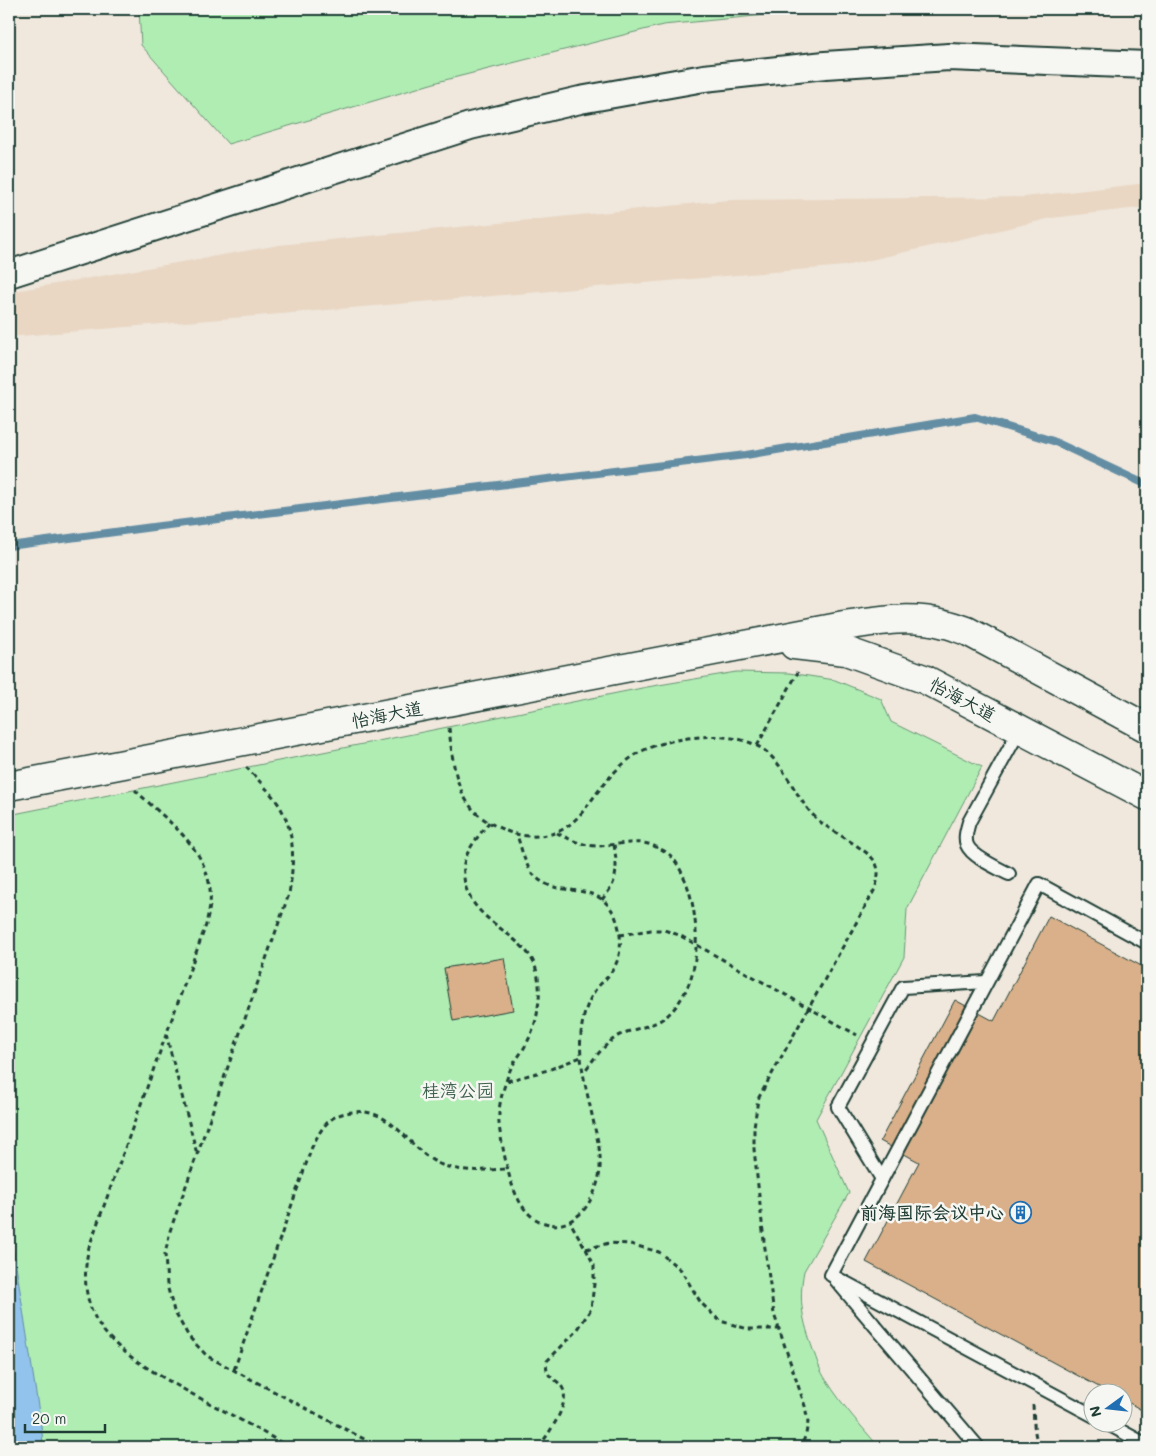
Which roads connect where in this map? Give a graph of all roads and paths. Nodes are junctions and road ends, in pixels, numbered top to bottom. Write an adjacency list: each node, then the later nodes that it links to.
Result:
1 (1147, 65): 2 (street)
2 (9, 274)
3 (765, 642): 6 (street, 怡海大道); 7 (street, 怡海大道); 10 (street, 怡海大道)
4 (802, 665): 8 (path)
5 (449, 727): 13 (path)
6 (1147, 728)
7 (1020, 729): 12 (street, 怡海大道); 17 (lane)
8 (757, 746): 14 (path); 23 (path)
9 (245, 766): 29 (path)
10 (9, 786)
11 (132, 787): 24 (path)
12 (1147, 796)
13 (489, 822): 15 (path); 28 (path)
14 (556, 833): 15 (path); 16 (path)
15 (517, 835): 18 (path)
16 (614, 844): 18 (path); 21 (path)
17 (1009, 874)
18 (602, 900): 19 (path)
19 (620, 935): 21 (path); 26 (path)
20 (1147, 943): 22 (lane)
21 (696, 945): 23 (path); 27 (path)
22 (986, 982): 25 (lane); 31 (lane)
23 (809, 1008): 25 (path); 35 (path)
24 (166, 1033): 29 (path); 41 (path)
25 (872, 1044): 31 (lane)
26 (581, 1057): 27 (path); 28 (path)
27 (584, 1072): 32 (path)
28 (507, 1081): 30 (path)
29 (197, 1155): 36 (path)
30 (507, 1168): 32 (path); 36 (path)
31 (882, 1179): 34 (lane)
32 (570, 1222): 33 (path)
33 (586, 1249): 35 (path); 43 (path)
34 (831, 1274): 37 (lane); 45 (lane)
35 (780, 1330): 44 (path)
36 (234, 1370): 42 (path)
37 (1030, 1382): 38 (lane); 46 (path)
38 (1084, 1411)
39 (1128, 1434): 40 (lane)
40 (1147, 1444)
41 (289, 1447)
42 (378, 1447)
43 (539, 1447)
44 (801, 1447)
45 (978, 1447)
46 (1040, 1447)

